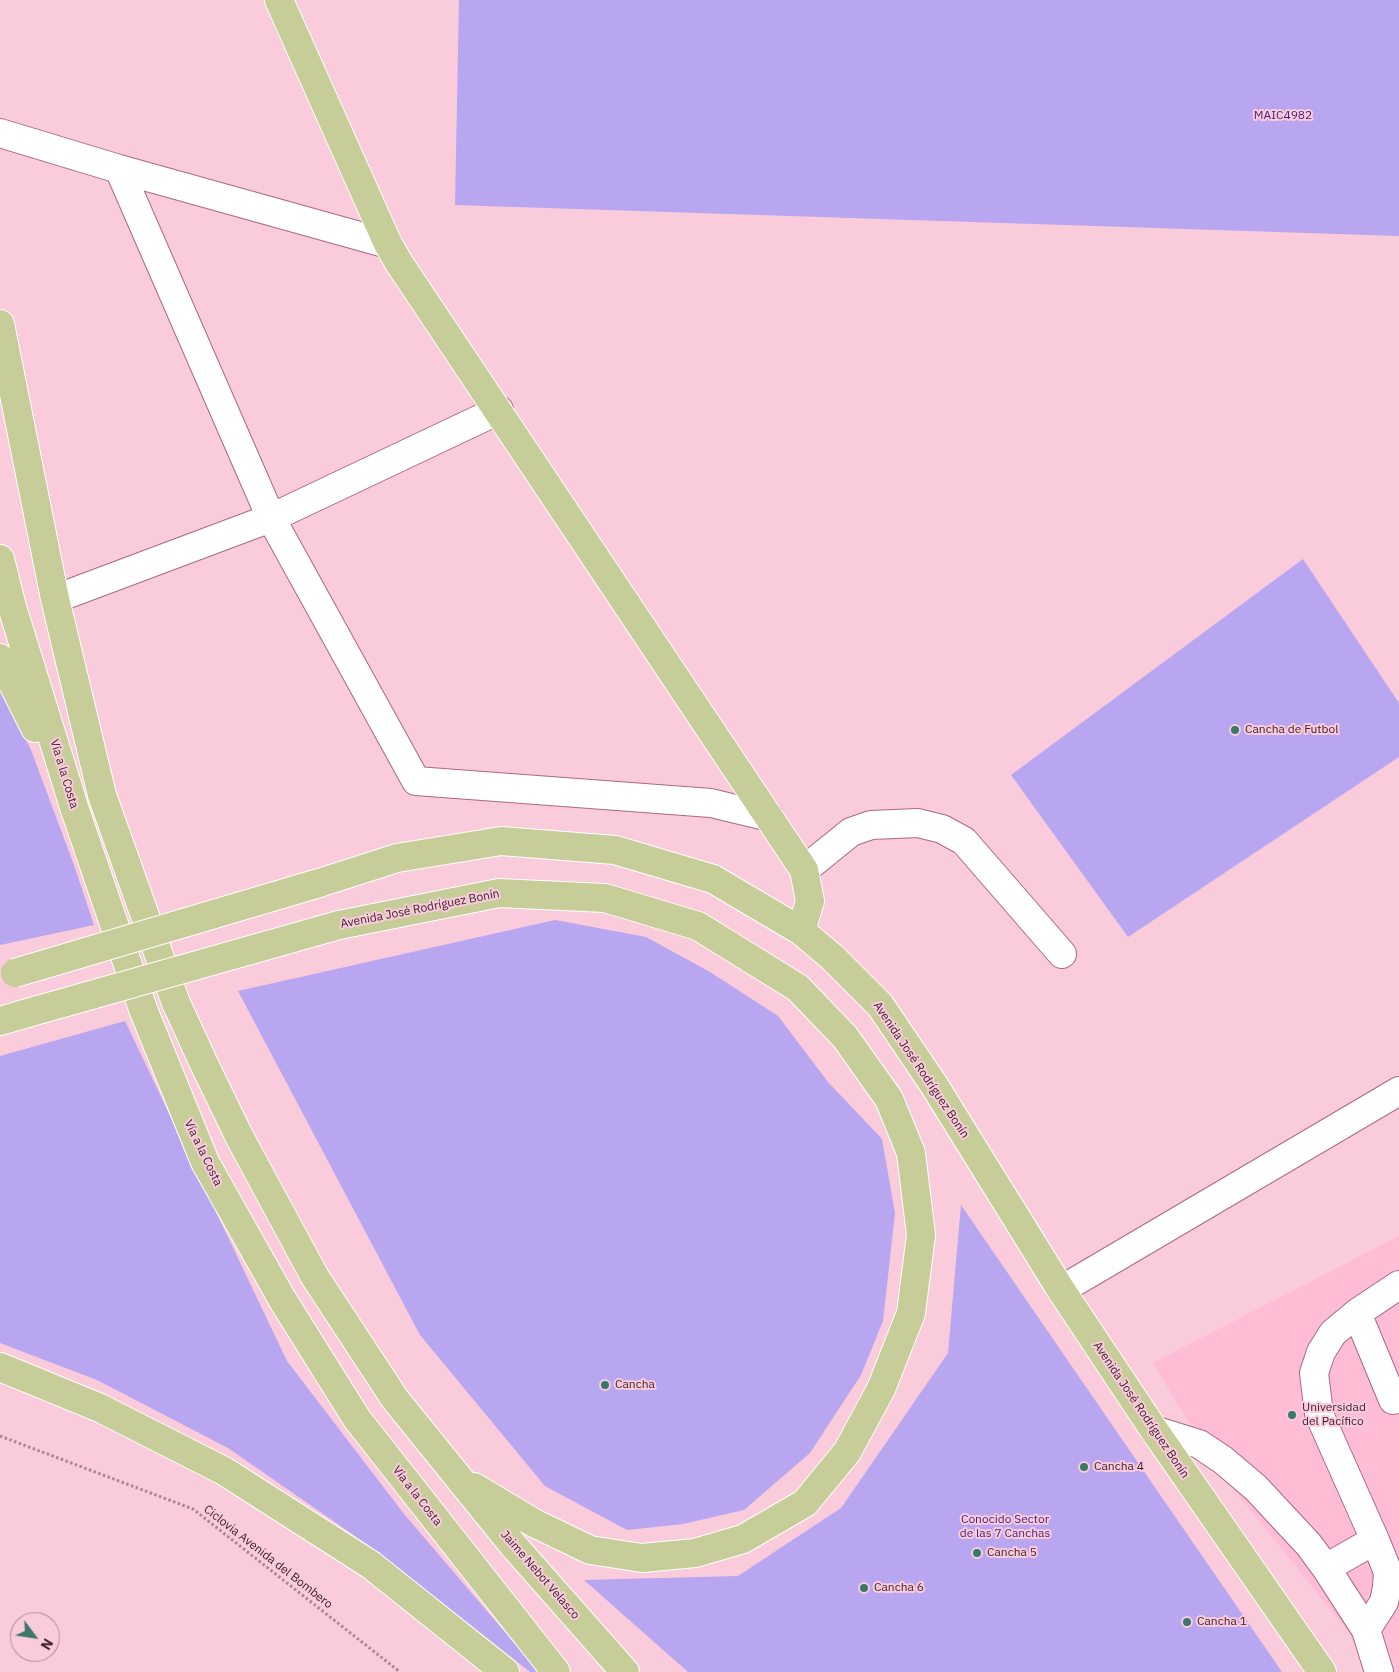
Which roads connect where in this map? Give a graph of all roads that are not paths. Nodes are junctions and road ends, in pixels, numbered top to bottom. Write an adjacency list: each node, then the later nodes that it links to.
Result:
1 (279, 0): 4 (main road)
2 (0, 133): 3 (street)
3 (119, 168): 4 (street); 7 (street)
4 (388, 244): 6 (main road)
5 (0, 324): 9 (main road)
6 (499, 410): 7 (street); 12 (main road)
7 (271, 518): 9 (street); 12 (street)
8 (0, 559): 11 (main road, Vía a la Costa)
9 (55, 599): 25 (main road)
10 (0, 658): 11 (main road)
11 (74, 807): 30 (main road, Vía a la Costa)
12 (769, 816): 13 (main road)
13 (804, 870): 14 (main road); 15 (street)
14 (801, 931): 16 (main road, Avenida José Rodríguez Bonín, bridge); 20 (main road, Avenida José Rodríguez Bonín)
15 (1062, 954)
16 (8, 976)
17 (12, 1017): 25 (main road, Avenida José Rodríguez Bonín, bridge)
18 (1399, 1091): 20 (street)
19 (1399, 1285): 21 (street)
20 (1061, 1290): 24 (main road, Avenida José Rodríguez Bonín)
21 (1356, 1313): 23 (street); 26 (street)
22 (0, 1367): 29 (main road)
23 (1393, 1400)
24 (1154, 1430): 27 (street); 32 (main road, Avenida José Rodríguez Bonín)
25 (456, 1476): 31 (main road, Jaime Nebot Velasco)
26 (1375, 1540): 27 (street); 28 (street)
27 (1326, 1568): 28 (street)
28 (1366, 1630): 33 (street)
29 (505, 1672)
30 (556, 1672)
31 (626, 1672)
32 (1322, 1672)
33 (1379, 1672)

